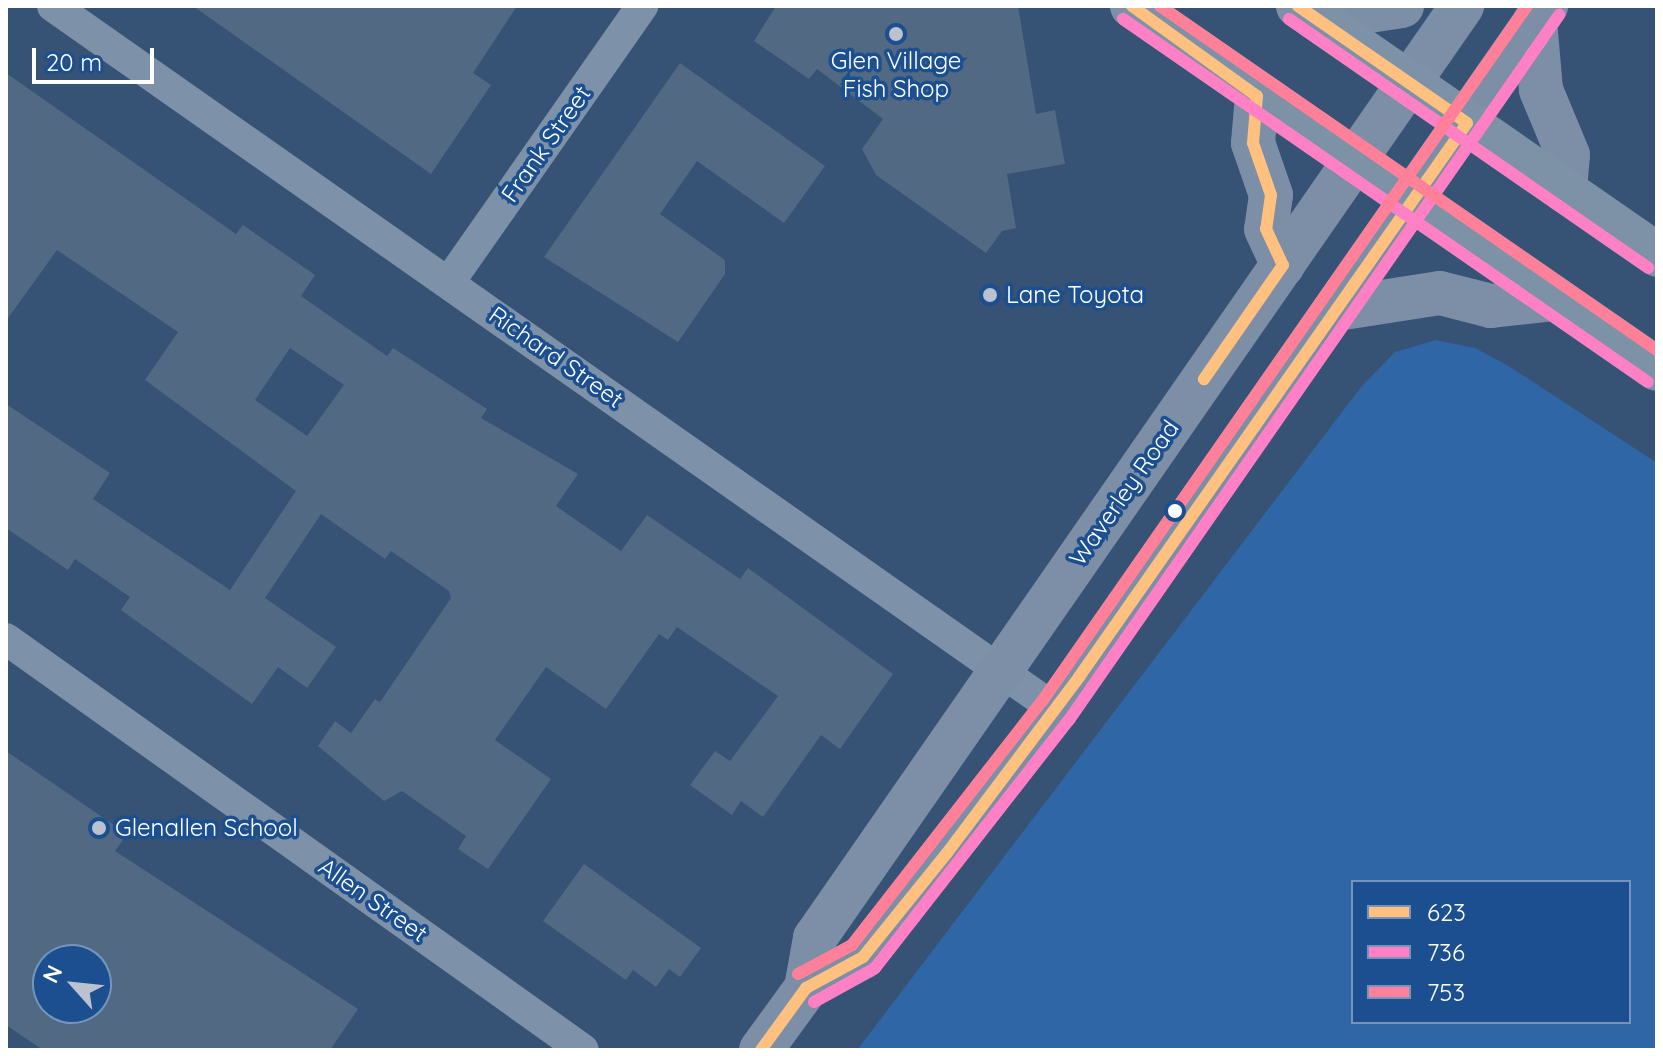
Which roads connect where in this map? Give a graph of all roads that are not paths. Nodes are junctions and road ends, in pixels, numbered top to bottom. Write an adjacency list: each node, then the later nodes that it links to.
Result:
1 (53, 6): 16 (street, Richard Street)
2 (642, 6): 16 (street, Frank Street)
3 (1132, 6): 9 (highway)
4 (1402, 6): 6 (main road)
5 (1462, 6): 8 (main road, Waverley Road)
6 (1307, 13): 8 (highway)
7 (1541, 14): 10 (main road, Waverley Road); 12 (main road)
8 (1408, 82): 10 (highway); 11 (main road, Waverley Road)
9 (1257, 96): 11 (highway); 15 (main road)
10 (1467, 123): 12 (highway); 13 (main road, Waverley Road)
11 (1353, 163): 13 (highway); 15 (main road, Waverley Road)
12 (1565, 191): 14 (highway)
13 (1411, 203): 17 (highway); 18 (main road, Waverley Road)
14 (1657, 255)
15 (1283, 265): 21 (main road, Waverley Road)
16 (449, 282): 21 (street, Richard Street)
17 (1553, 299): 18 (main road); 19 (highway)
18 (1337, 309): 22 (main road, Waverley Road)
19 (1657, 369)
20 (6, 639): 24 (street, Allen Street)
21 (1001, 669): 22 (street, Richard Street); 23 (main road, Waverley Road)
22 (1056, 710): 23 (main road, Waverley Road)
23 (806, 988): 25 (main road, Waverley Road)
24 (583, 1050)
25 (761, 1050)

